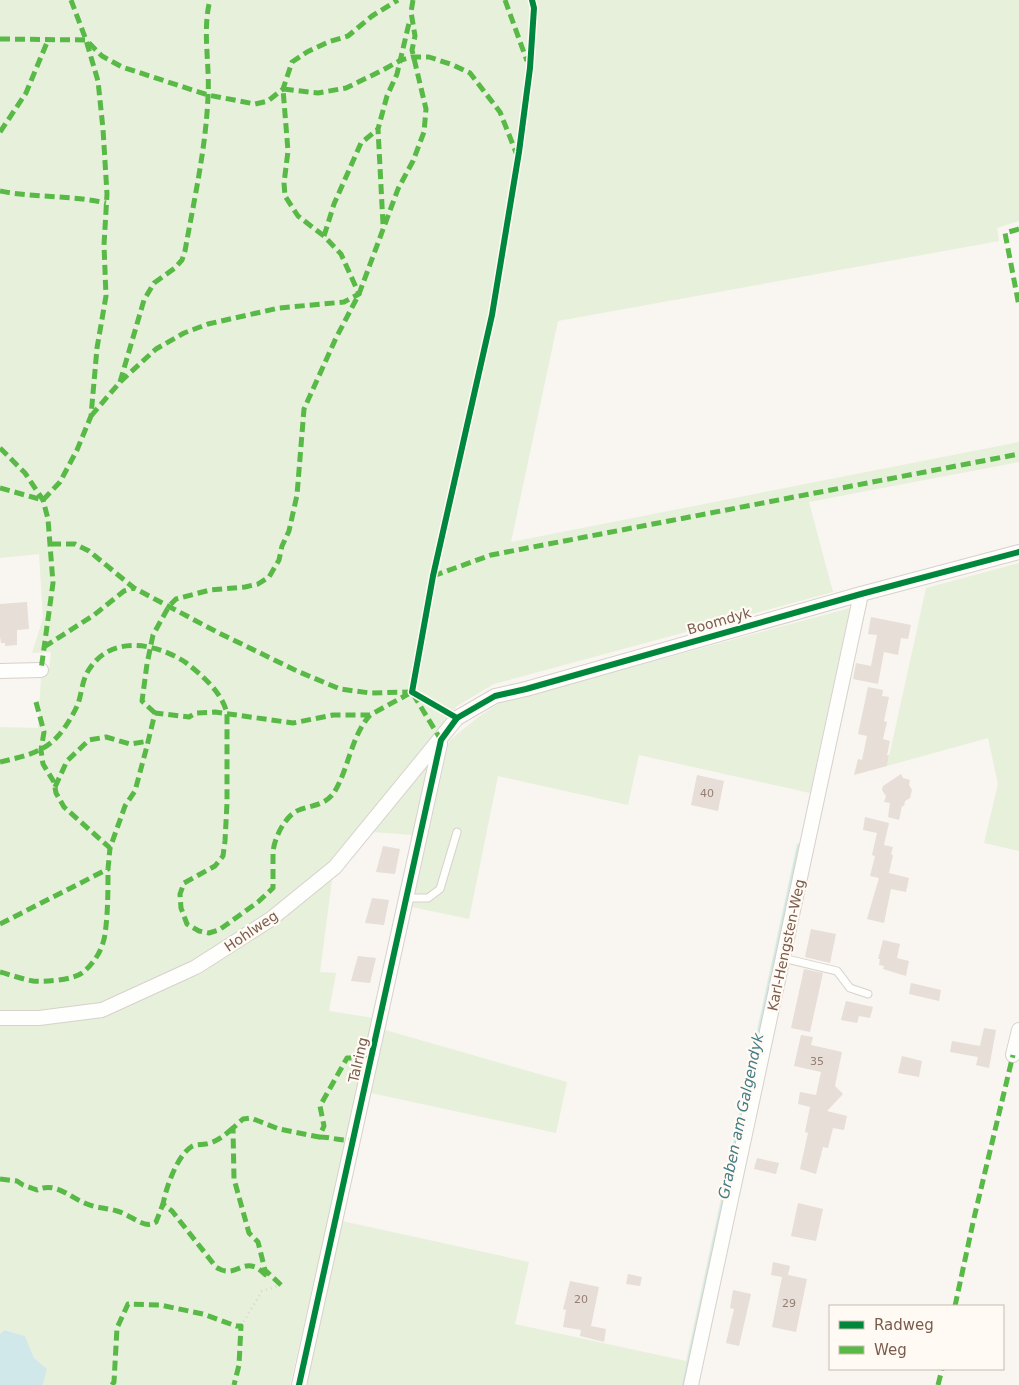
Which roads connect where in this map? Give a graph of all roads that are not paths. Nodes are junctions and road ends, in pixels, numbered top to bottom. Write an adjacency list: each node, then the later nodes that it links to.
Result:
1 (1019, 552): 2 (street, Boomdyk)
2 (862, 594): 5 (street, Boomdyk); 8 (street, Karl-Hengsten-Weg)
3 (41, 670): 4 (street)
4 (0, 671)
5 (441, 740): 7 (street, Talring); 10 (street, Hohlweg)
6 (457, 832): 7 (lane)
7 (406, 898): 13 (street, Talring)
8 (783, 958): 9 (lane); 14 (street, Karl-Hengsten-Weg)
9 (868, 994)
10 (0, 1018)
11 (1019, 1030): 12 (street)
12 (1013, 1056)
13 (299, 1385)
14 (691, 1385)

